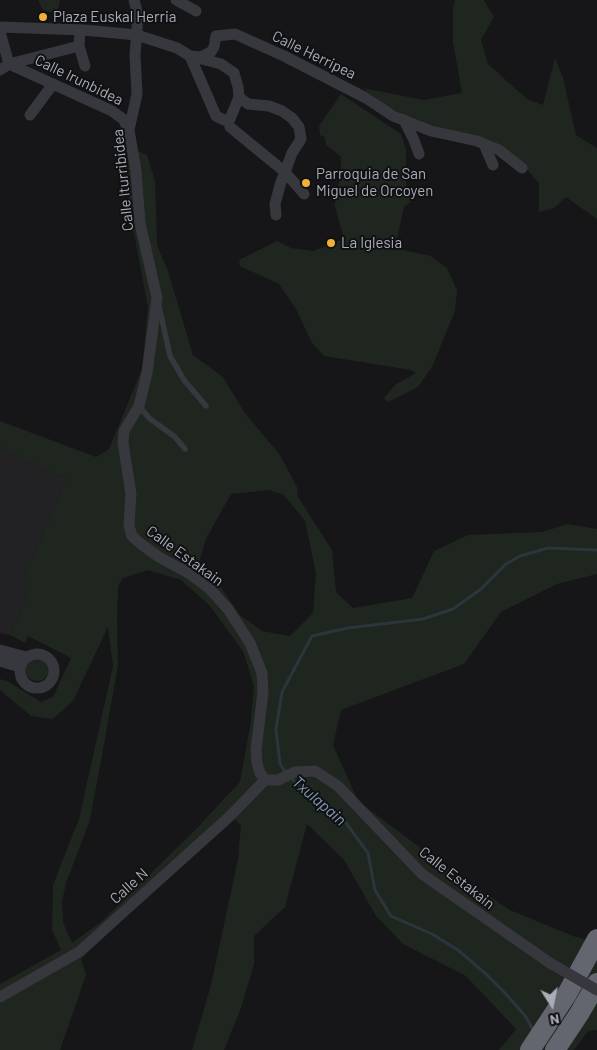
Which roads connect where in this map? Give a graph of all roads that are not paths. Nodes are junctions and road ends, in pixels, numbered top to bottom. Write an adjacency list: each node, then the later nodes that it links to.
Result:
1 (134, 0): 7 (street, Calle Iturribidea)
2 (176, 0): 3 (street)
3 (196, 11)
4 (0, 26): 5 (street)
5 (80, 30): 7 (street); 8 (street)
6 (0, 32): 11 (street)
7 (137, 35): 9 (street); 17 (street, Calle Iturribidea)
8 (79, 46): 10 (street, Calle Irunbidea); 11 (street)
9 (190, 56): 13 (street); 15 (street, Calle Herripea); 16 (street)
10 (85, 66)
11 (5, 67): 12 (street, Calle Irunbidea)
12 (53, 84): 14 (street); 17 (street, Calle Irunbidea)
13 (239, 97): 16 (street); 22 (street)
14 (30, 115)
15 (404, 120): 18 (street, Calle Herripea); 19 (street)
16 (228, 122): 22 (street)
17 (130, 130): 25 (street, Calle Iturribidea)
18 (484, 144): 20 (street); 21 (street, Calle Herripea)
19 (419, 154)
20 (493, 165)
21 (522, 168)
22 (285, 172): 23 (street); 24 (street)
23 (304, 194)
24 (276, 215)
25 (158, 298): 26 (street, Calle Estakain); 27 (lane)
26 (139, 406): 28 (lane); 31 (street, Calle Estakain)
27 (206, 406)
28 (185, 449)
29 (0, 650): 30 (street)
30 (0, 661)
31 (265, 780): 34 (street, Calle Estakain, bridge); 35 (street, Calle N)
32 (597, 939): 36 (highway)
33 (597, 983): 37 (highway)
34 (597, 990)
35 (0, 997)
36 (530, 1050)
37 (555, 1050)

